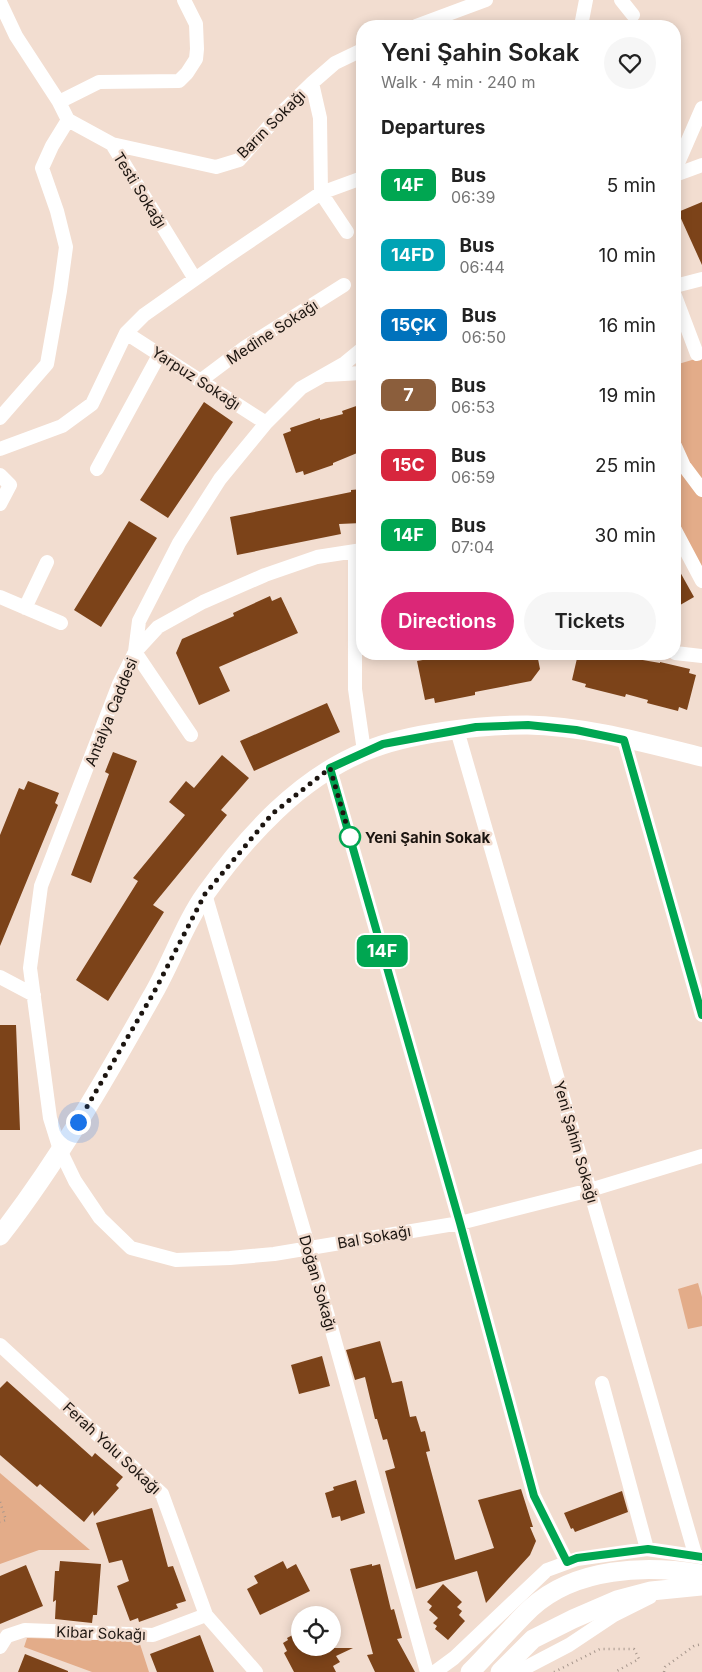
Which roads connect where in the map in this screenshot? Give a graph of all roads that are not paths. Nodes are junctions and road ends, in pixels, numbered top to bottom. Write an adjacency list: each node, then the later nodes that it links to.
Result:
1 (184, 0): 11 (street)
2 (486, 0): 7 (street)
3 (586, 0): 8 (street)
4 (621, 0): 6 (street)
5 (0, 2): 11 (street)
6 (633, 15)
7 (432, 20)
8 (582, 20)
9 (356, 53): 10 (street, Barın Sokağı)
10 (312, 84): 14 (street, Barın Sokağı); 19 (street, Barın Sokağı)
11 (58, 102): 13 (street)
12 (702, 108): 15 (street)
13 (68, 120): 14 (street, Testi Sokağı); 33 (street)
14 (112, 144): 21 (street, Testi Sokağı)
15 (681, 156)
16 (702, 166): 17 (street)
17 (681, 173)
18 (356, 180): 19 (street)
19 (321, 193): 20 (street); 21 (street)
20 (347, 232)
21 (195, 279): 26 (street)
22 (702, 279): 23 (street)
23 (681, 284)
24 (344, 285): 32 (street, Medine Sokağı)
25 (681, 312): 28 (street)
26 (126, 333): 29 (street, Yarpuz Sokağı); 35 (street)
27 (356, 354): 31 (street, Antalya Caddesi)
28 (697, 354)
29 (159, 355): 32 (street, Yarpuz Sokağı); 37 (street)
30 (356, 373): 31 (street)
31 (323, 375): 34 (street, Antalya Caddesi)
32 (200, 382): 34 (street, Yarpuz Sokağı)
33 (0, 418)
34 (266, 423): 48 (street, Antalya Caddesi)
35 (0, 449)
36 (681, 459): 39 (street)
37 (97, 469)
38 (5, 480): 40 (street)
39 (702, 490)
40 (0, 504)
41 (681, 541): 44 (street)
42 (356, 551): 48 (street)
43 (47, 562): 46 (street)
44 (702, 581)
45 (0, 597): 46 (street)
46 (25, 608): 47 (street)
47 (62, 622)
48 (136, 652): 53 (street); 60 (street, Antalya Caddesi)
49 (356, 654): 55 (street)
50 (681, 654): 51 (street)
51 (702, 656)
52 (457, 730): 54 (main road); 55 (main road); 64 (street, Yeni Şahin Sokağı)
53 (191, 735)
54 (624, 740): 56 (main road); 61 (street)
55 (364, 751): 57 (main road)
56 (702, 757)
57 (330, 768): 58 (main road); 65 (street)
58 (205, 894): 62 (main road); 67 (street, Doğan Sokağı)
59 (0, 977): 60 (street)
60 (34, 995): 62 (street, Antalya Caddesi)
61 (702, 1015)
62 (60, 1150): 66 (main road); 67 (street, Bal Sokağı)
63 (702, 1156): 64 (street, Bal Sokağı)
64 (590, 1190): 65 (street, Bal Sokağı); 71 (street, Yeni Şahin Sokağı)
65 (460, 1223): 67 (street, Bal Sokağı); 72 (street)
66 (0, 1236)
67 (309, 1248): 79 (street, Doğan Sokağı)
68 (0, 1345): 75 (street, Ferah Yolu Sokağı)
69 (602, 1383): 70 (street)
70 (648, 1549): 71 (street); 72 (street)
71 (698, 1556)
72 (567, 1562): 80 (street)
73 (702, 1574): 81 (main road)
74 (702, 1586): 77 (main road)
75 (206, 1615): 76 (street, Kibar Sokağı); 78 (street, Ferah Yolu Sokağı)
76 (0, 1647)
77 (501, 1671)
78 (256, 1672)
79 (427, 1672)
80 (435, 1672)
81 (470, 1672)

